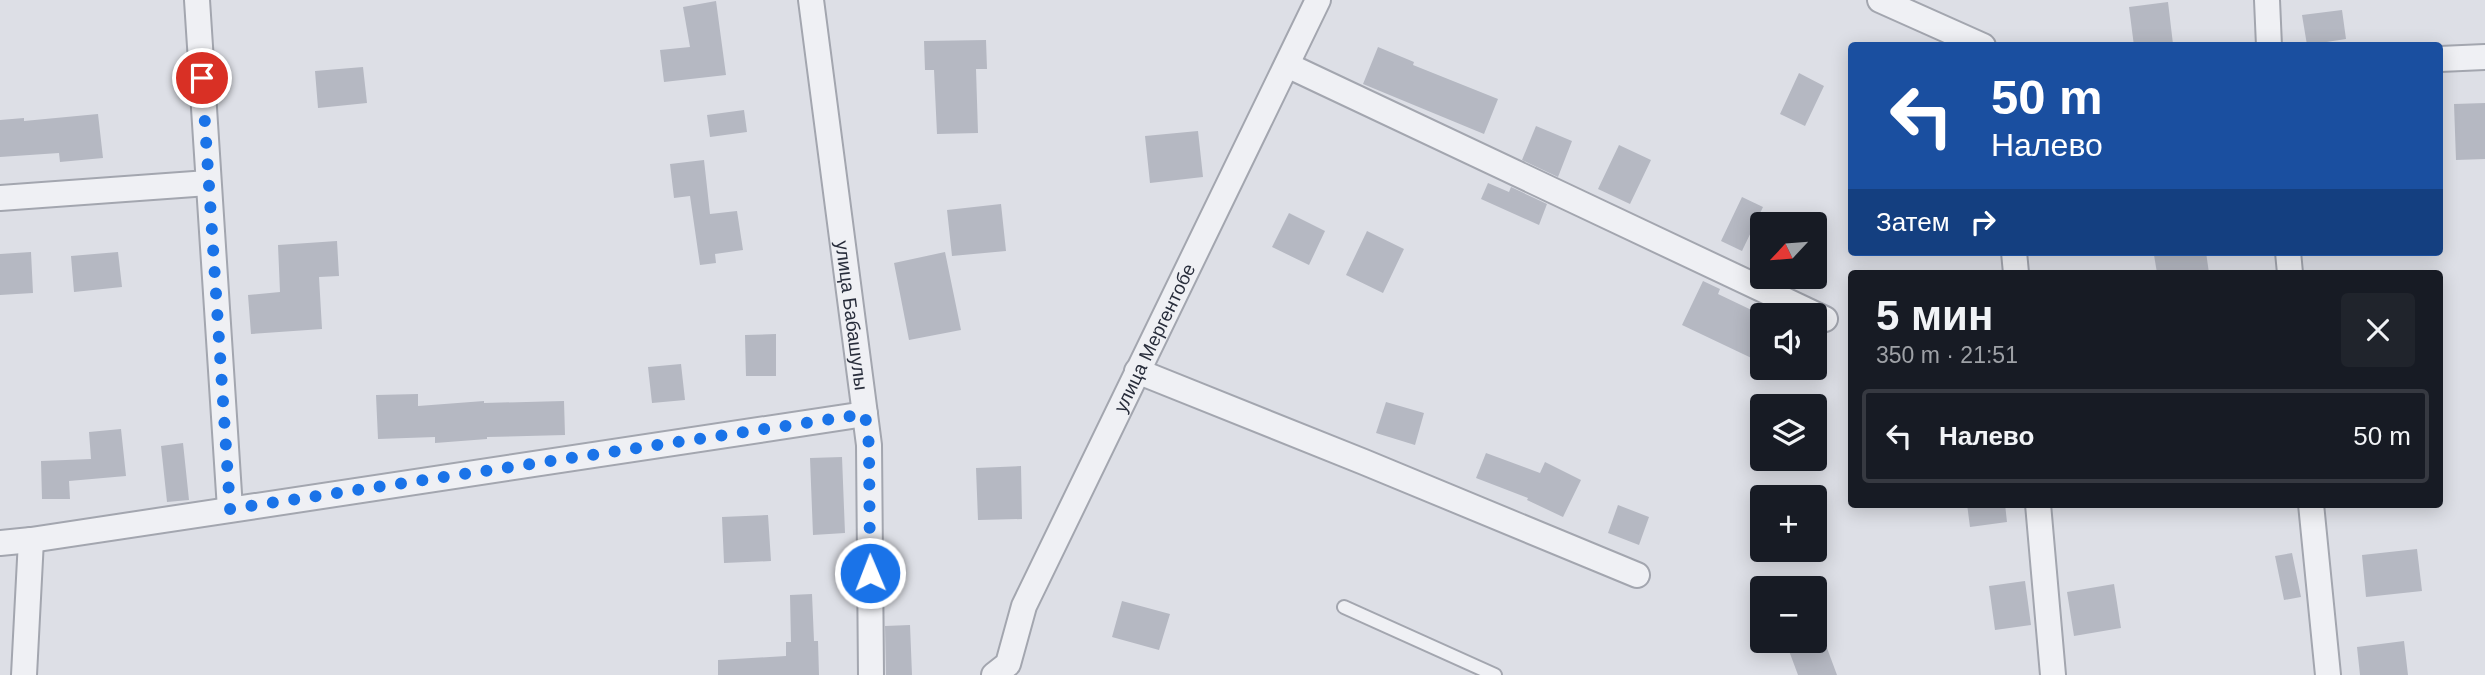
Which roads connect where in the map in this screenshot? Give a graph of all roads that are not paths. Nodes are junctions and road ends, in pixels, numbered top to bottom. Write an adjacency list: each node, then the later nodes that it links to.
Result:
1 (197, 0): 11 (street)
2 (811, 0): 15 (street, улица Бабашулы)
3 (1318, 0): 10 (street, улица Мергентобе)
4 (1880, 0): 6 (street)
5 (2267, 0): 7 (street)
6 (1974, 42)
7 (2269, 42)
8 (2485, 57): 9 (street)
9 (2443, 60)
10 (1287, 65): 13 (street); 14 (street, улица Мергентобе)
11 (208, 183): 12 (street); 18 (street)
12 (0, 198)
13 (1791, 303)
14 (1137, 371): 21 (street); 23 (street, улица Мергентобе)
15 (865, 414): 18 (street); 25 (street, улица Бабашулы)
16 (2038, 508): 27 (street)
17 (2311, 508): 28 (street)
18 (230, 509): 19 (street)
19 (31, 540): 20 (street); 24 (street)
20 (0, 543)
21 (1637, 575)
22 (1344, 607): 26 (lane)
23 (1006, 671)
24 (24, 675)
25 (871, 675)
26 (1495, 675)
27 (2053, 675)
28 (2328, 675)

